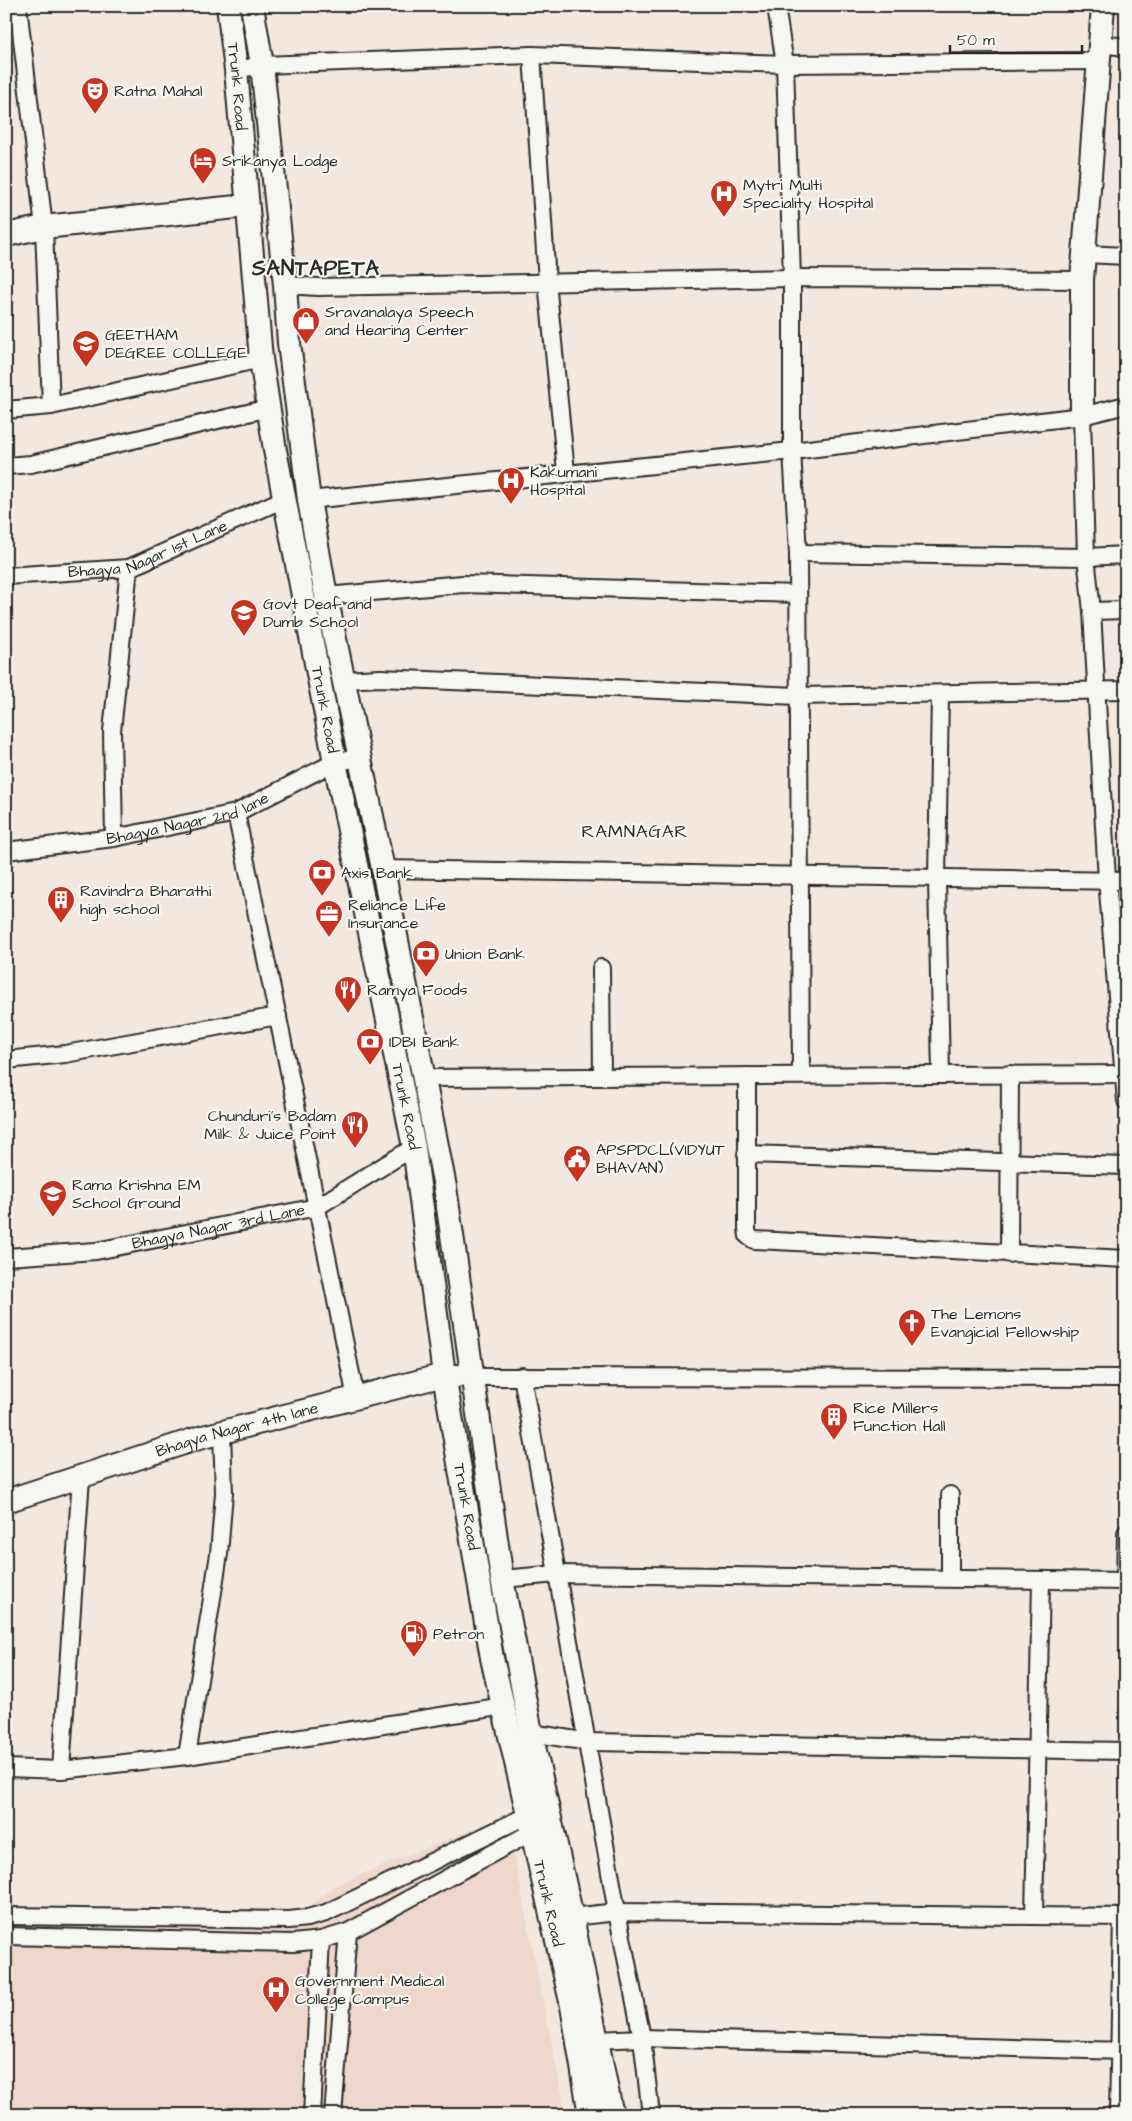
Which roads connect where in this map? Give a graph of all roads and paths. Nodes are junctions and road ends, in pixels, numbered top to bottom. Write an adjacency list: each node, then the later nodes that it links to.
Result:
1 (18, 6): 14 (street)
2 (228, 6): 11 (main road, Trunk Road)
3 (252, 6): 10 (main road)
4 (776, 6): 9 (street)
5 (1103, 6): 7 (main road)
6 (1126, 47): 7 (street)
7 (1099, 52): 9 (street); 16 (main road)
8 (532, 55): 9 (street); 10 (street); 20 (street)
9 (784, 64): 18 (street)
10 (262, 66): 11 (street); 12 (main road)
11 (236, 70): 13 (main road, Trunk Road)
12 (276, 202): 13 (street); 21 (main road)
13 (246, 206): 14 (main road); 22 (main road, Trunk Road)
14 (44, 228): 15 (main road); 24 (street)
15 (6, 235)
16 (1085, 254): 17 (street); 19 (main road)
17 (1126, 256)
18 (792, 278): 19 (street); 20 (street); 28 (street)
19 (1082, 280): 27 (main road)
20 (547, 282): 21 (street); 30 (street)
21 (285, 285): 32 (main road)
22 (261, 358): 24 (street); 25 (main road, Trunk Road)
23 (1126, 405): 27 (street)
24 (51, 406): 26 (street)
25 (269, 408): 29 (street); 31 (main road, Trunk Road)
26 (6, 410)
27 (1082, 416): 28 (street); 35 (street)
28 (792, 451): 30 (street); 33 (street)
29 (6, 466)
30 (566, 472): 32 (street)
31 (284, 499): 36 (street, Bhagya Nagar 1st Lane); 48 (main road, Trunk Road)
32 (309, 500): 39 (main road)
33 (798, 553): 35 (street); 38 (street)
34 (1126, 555): 35 (street)
35 (1086, 557): 41 (street)
36 (129, 568): 37 (street, Bhagya Nagar 1st Lane); 50 (street)
37 (6, 576)
38 (798, 594): 39 (street); 46 (street)
39 (326, 596): 42 (main road)
40 (1126, 610): 41 (street)
41 (1092, 611): 44 (street)
42 (343, 680): 46 (street); 47 (main road)
43 (1126, 690): 44 (street)
44 (1097, 691): 45 (street); 55 (street)
45 (940, 694): 46 (street); 54 (street)
46 (798, 696): 53 (street)
47 (360, 758): 48 (street, Bhagya Nagar 2nd lane); 52 (main road)
48 (335, 762): 49 (street, Bhagya Nagar 2nd lane); 68 (main road, Trunk Road)
49 (236, 813): 50 (street, Bhagya Nagar 2nd lane); 58 (street)
50 (114, 838): 51 (street, Bhagya Nagar 2nd lane)
51 (6, 851)
52 (383, 870): 53 (street); 66 (main road)
53 (800, 877): 54 (street); 64 (street)
54 (937, 878): 55 (street); 62 (street)
55 (1107, 880): 56 (street); 61 (street)
56 (1126, 881)
57 (601, 968): 65 (street)
58 (278, 1016): 59 (street); 72 (street)
59 (6, 1060)
60 (1010, 1074): 61 (street); 62 (street); 70 (street)
61 (1125, 1074): 67 (street)
62 (941, 1075): 64 (street)
63 (747, 1076): 64 (street); 65 (street); 69 (street)
64 (801, 1076)
65 (602, 1077): 66 (street)
66 (424, 1078): 78 (main road)
67 (1126, 1101)
68 (414, 1147): 72 (street, Bhagya Nagar 3rd Lane); 76 (main road, Trunk Road)
69 (746, 1154): 70 (street); 73 (street)
70 (1010, 1162): 71 (street); 73 (street)
71 (1126, 1166)
72 (317, 1207): 74 (street, Bhagya Nagar 3rd Lane); 80 (street)
73 (1010, 1254): 75 (street)
74 (6, 1257)
75 (1126, 1258)
76 (444, 1375): 78 (main road, Bhagya Nagar 4th lane); 80 (main road, Bhagya Nagar 4th lane); 91 (main road, Trunk Road)
77 (522, 1376): 78 (street); 79 (street); 86 (street)
78 (473, 1377): 88 (main road)
79 (1126, 1378)
80 (356, 1398): 81 (main road, Bhagya Nagar 4th lane)
81 (222, 1432): 82 (main road, Bhagya Nagar 4th lane); 96 (street)
82 (81, 1477): 84 (main road, Bhagya Nagar 4th lane); 98 (street)
83 (950, 1495): 87 (street)
84 (6, 1501)
85 (1126, 1533): 90 (street)
86 (557, 1574): 87 (street); 88 (street); 93 (street)
87 (950, 1578): 89 (street)
88 (502, 1579): 92 (main road)
89 (1041, 1580): 90 (street); 94 (street)
90 (1125, 1581)
91 (504, 1706): 96 (street); 99 (main road, Trunk Road)
92 (531, 1733): 93 (street); 103 (main road)
93 (588, 1742): 94 (street); 101 (street)
94 (1037, 1749): 95 (street); 104 (street)
95 (1126, 1750)
96 (187, 1756): 98 (street)
97 (6, 1768): 98 (street)
98 (60, 1770)
99 (530, 1824): 100 (street); 107 (street); 116 (main road, Trunk Road)
100 (326, 1912): 106 (street); 110 (street)
101 (617, 1912): 103 (street); 104 (street); 111 (street)
102 (6, 1916): 106 (street)
103 (572, 1916): 112 (main road)
104 (1034, 1916): 105 (street)
105 (1124, 1917): 113 (street)
106 (168, 1918): 109 (street)
107 (348, 1932): 110 (street); 115 (street)
108 (6, 1936): 109 (street)
109 (166, 1939): 110 (street)
110 (326, 1939): 114 (street)
111 (642, 2038): 112 (street); 113 (street); 118 (street)
112 (596, 2040): 117 (main road)
113 (1123, 2051): 119 (street)
114 (312, 2115)
115 (333, 2115)
116 (590, 2115)
117 (612, 2115)
118 (651, 2115)
119 (1118, 2115)

